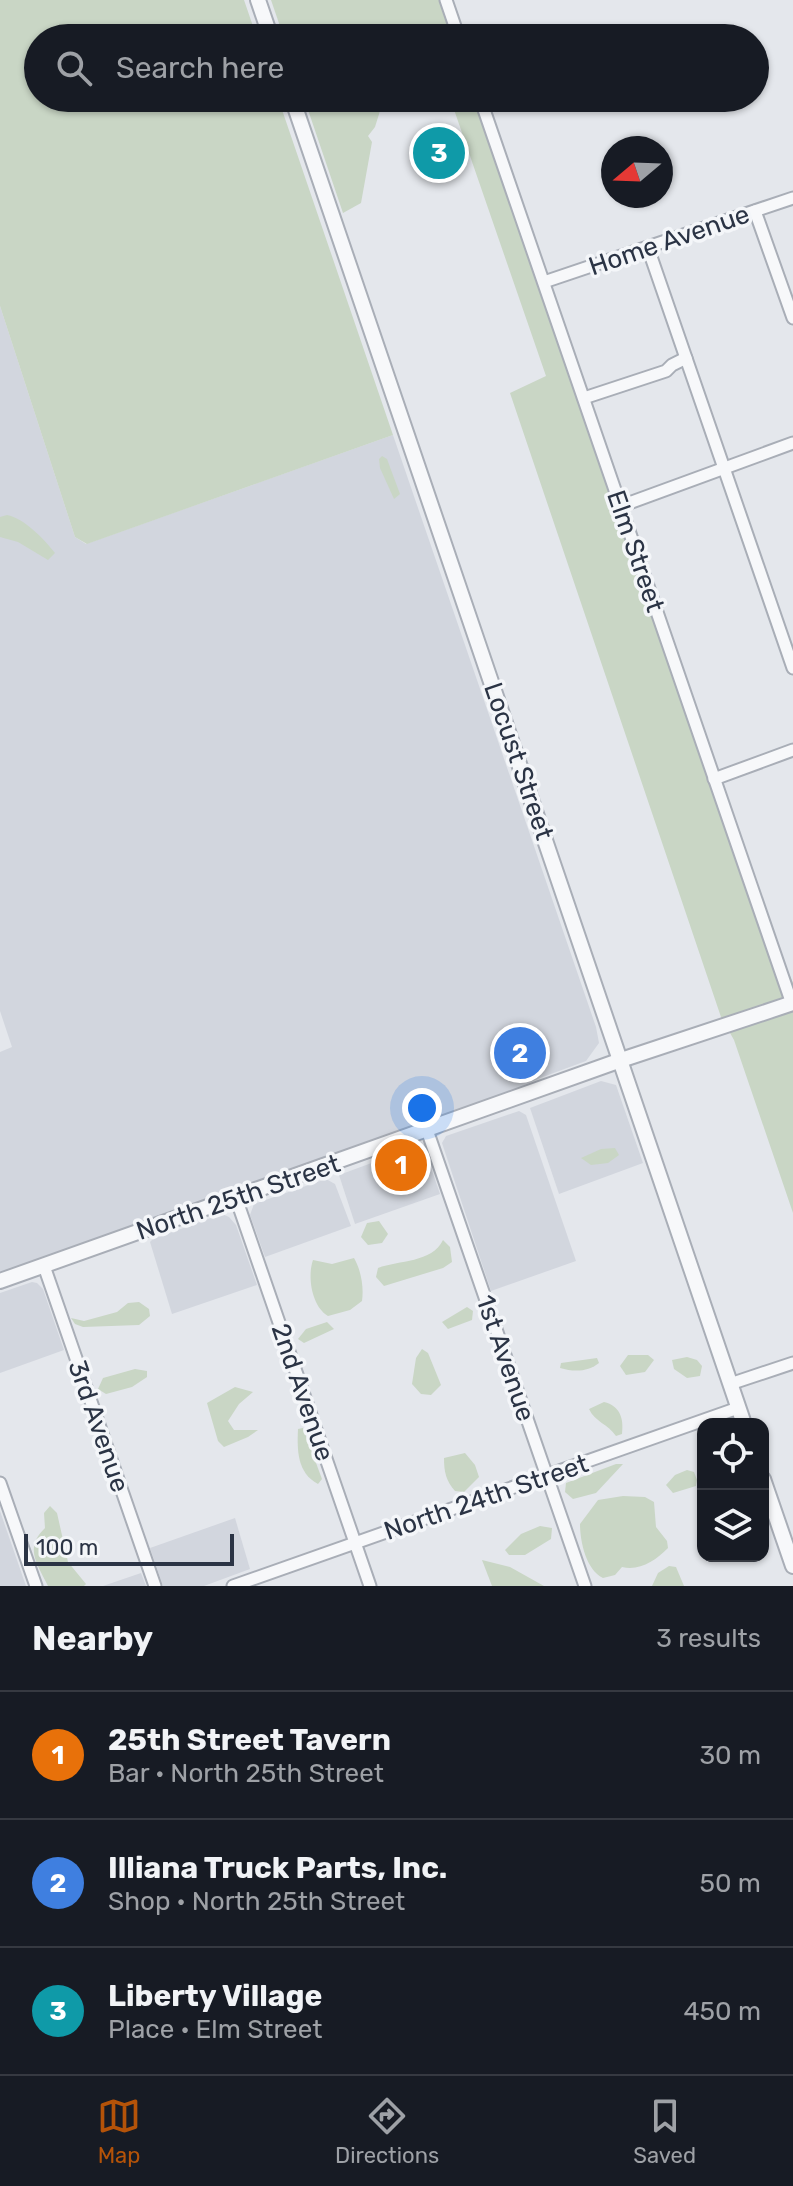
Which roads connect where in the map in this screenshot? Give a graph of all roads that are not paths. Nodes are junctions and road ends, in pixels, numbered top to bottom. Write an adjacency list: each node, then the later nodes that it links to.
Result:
1 (258, 0): 3 (street)
2 (446, 0): 4 (street)
3 (266, 24)
4 (454, 24)
5 (297, 112): 21 (street, Locust Street)
6 (485, 112): 10 (street, Elm Street)
7 (793, 198): 8 (street, Home Avenue)
8 (755, 211): 9 (street, Home Avenue); 11 (street)
9 (648, 248): 10 (street, Home Avenue); 12 (street)
10 (544, 282): 13 (street, Elm Street)
11 (793, 318)
12 (686, 358): 13 (street); 15 (street)
13 (584, 398): 16 (street, Elm Street)
14 (793, 443): 15 (street)
15 (724, 468): 16 (street); 17 (street)
16 (621, 506): 19 (street, Elm Street)
17 (793, 668)
18 (793, 750): 19 (street)
19 (714, 779): 20 (street, Elm Street)
20 (792, 1003): 21 (street, North 25th Street)
21 (621, 1060): 22 (street, North 25th Street); 27 (street, Locust Street)
22 (427, 1130): 23 (street, North 25th Street); 30 (street, 1st Avenue)
23 (236, 1198): 24 (street, North 25th Street); 33 (street, 2nd Avenue)
24 (44, 1266): 25 (street, North 25th Street); 36 (street, 3rd Avenue)
25 (0, 1281)
26 (793, 1363): 27 (street)
27 (730, 1384): 28 (street, Locust Street)
28 (738, 1408): 29 (street, Locust Street); 30 (street, North 24th Street)
29 (742, 1418)
30 (547, 1475): 33 (street, North 24th Street); 39 (street, 1st Avenue)
31 (0, 1483): 35 (street)
32 (767, 1490): 34 (street)
33 (355, 1543): 37 (street, North 24th Street); 38 (street, 2nd Avenue)
34 (793, 1566)
35 (36, 1586)
36 (155, 1586)
37 (233, 1586)
38 (370, 1586)
39 (585, 1586)

